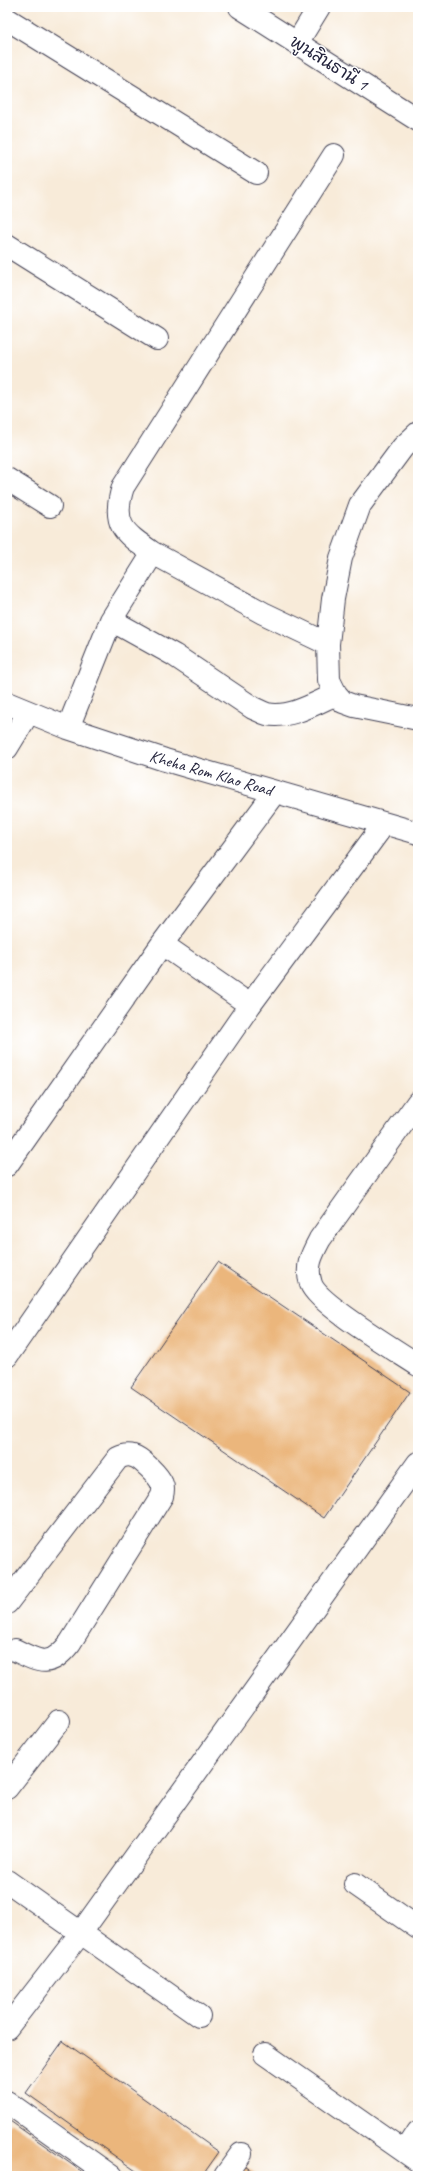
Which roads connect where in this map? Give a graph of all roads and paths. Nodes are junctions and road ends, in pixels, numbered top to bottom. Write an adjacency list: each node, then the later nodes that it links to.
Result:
1 (240, 7): 4 (street, พูนสินธานี 1)
2 (319, 7): 4 (street)
3 (7, 19): 7 (street)
4 (297, 43): 5 (street, พูนสินธานี 1)
5 (418, 120)
6 (334, 156): 13 (street)
7 (256, 173)
8 (7, 245): 9 (street)
9 (156, 339)
10 (418, 433): 15 (street)
11 (7, 479): 12 (street)
12 (50, 506)
13 (153, 554): 14 (street); 15 (street)
14 (111, 620): 16 (street); 20 (street)
15 (328, 644): 16 (street)
16 (336, 694): 19 (street)
17 (7, 703): 18 (street, Kheha Rom Klao Road)
18 (29, 712): 20 (street, Kheha Rom Klao Road); 21 (street)
19 (418, 719)
20 (68, 728): 22 (street, Kheha Rom Klao Road)
21 (7, 748)
22 (275, 792): 23 (street, Kheha Rom Klao Road); 25 (street)
23 (384, 824): 24 (street, Kheha Rom Klao Road); 26 (street)
24 (418, 833)
25 (162, 944): 26 (street); 28 (street)
26 (250, 1005): 29 (street)
27 (418, 1102): 30 (street)
28 (7, 1165)
29 (7, 1356)
30 (418, 1365)
31 (418, 1463): 39 (street)
32 (7, 1603): 33 (street)
33 (10, 1652)
34 (59, 1721): 35 (street)
35 (7, 1788)
36 (7, 1881): 39 (street)
37 (355, 1884): 38 (street)
38 (418, 1928)
39 (80, 1934): 40 (street); 41 (street)
40 (199, 2016)
41 (7, 2028)
42 (265, 2054): 46 (street)
43 (7, 2102): 47 (street)
44 (418, 2132): 46 (street)
45 (241, 2154): 48 (street)
46 (411, 2157)
47 (110, 2176)
48 (225, 2176)

